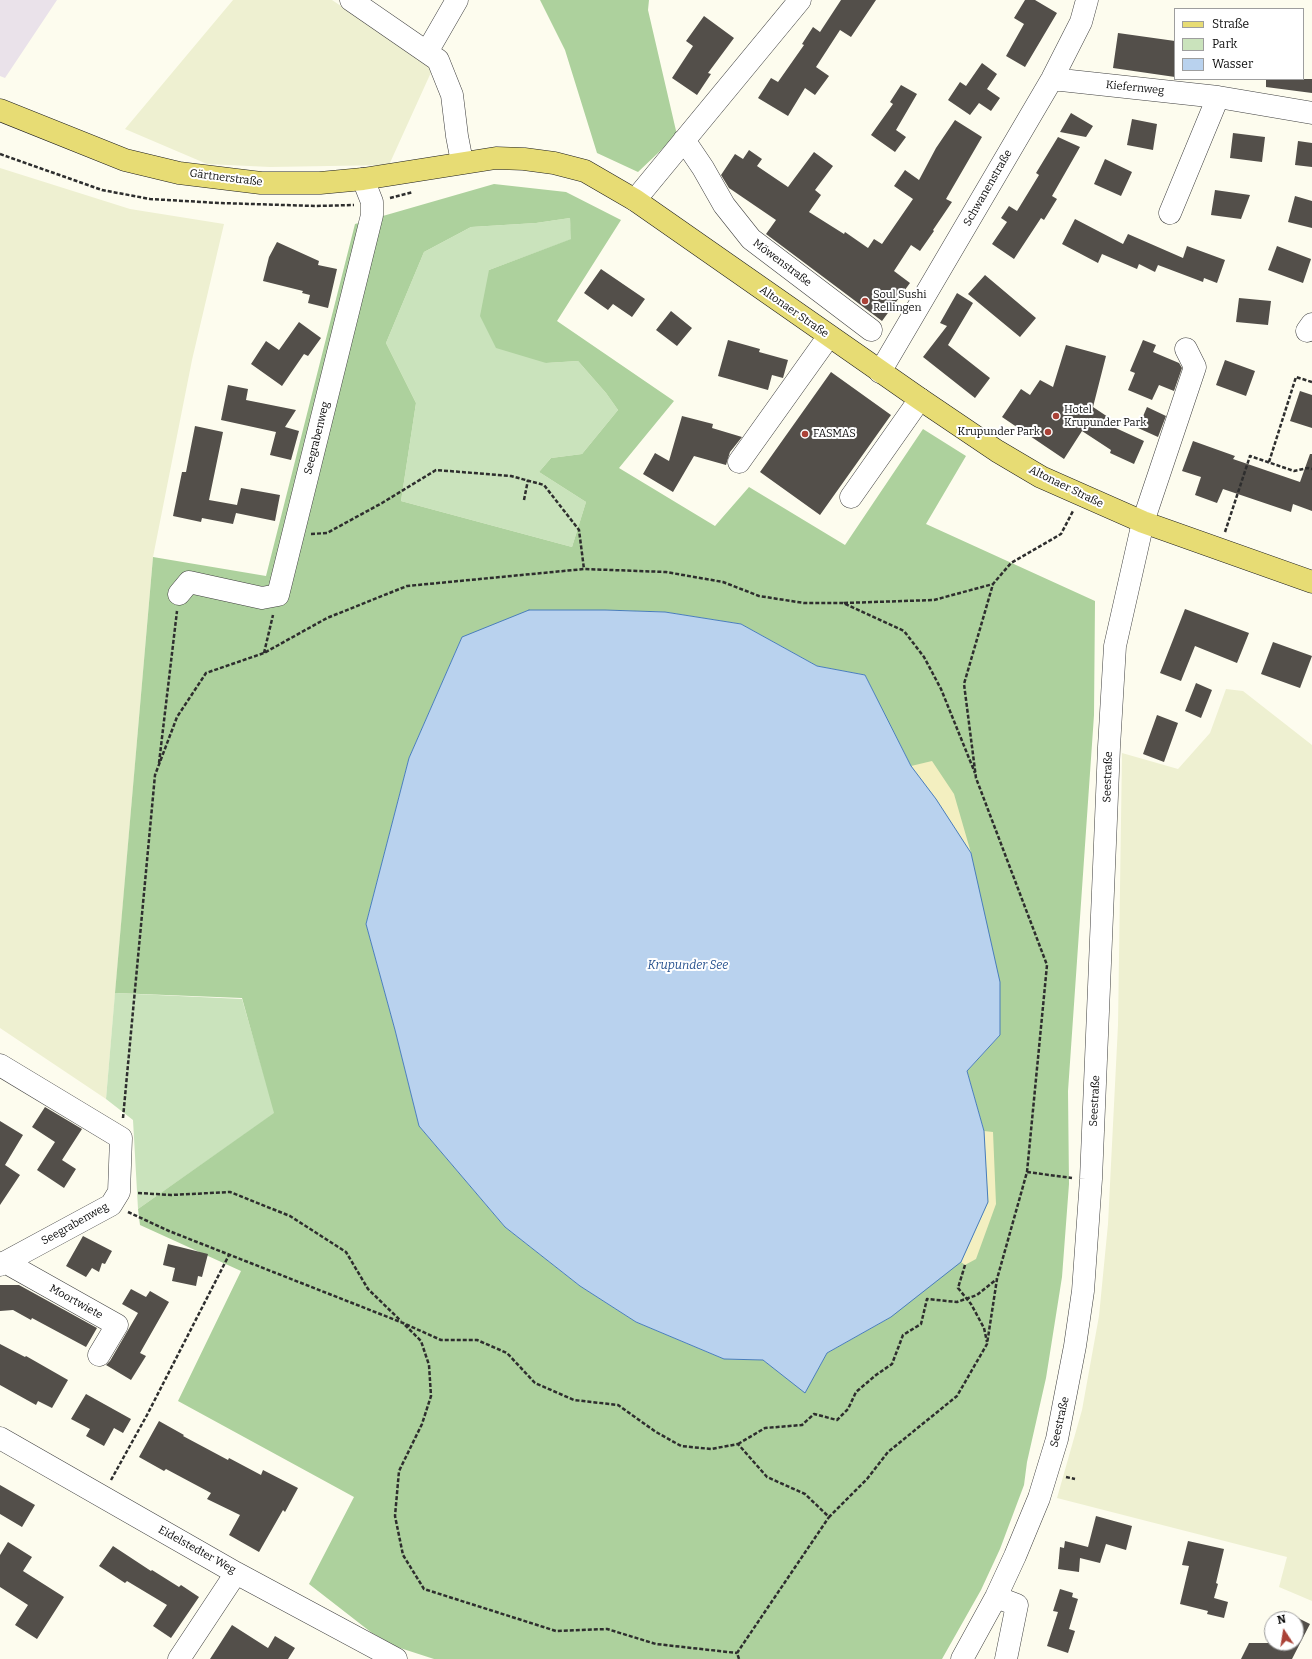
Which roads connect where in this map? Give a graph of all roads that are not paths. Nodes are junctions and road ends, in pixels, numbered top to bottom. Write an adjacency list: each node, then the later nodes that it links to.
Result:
1 (351, 0): 5 (street)
2 (457, 0): 5 (street)
3 (800, 0): 10 (street)
4 (1087, 0): 6 (street, Schwanenstraße)
5 (426, 52): 11 (street)
6 (1052, 80): 7 (street, Kiefernweg); 18 (street, Schwanenstraße)
7 (1218, 97): 9 (street, Kiefernweg); 14 (street)
8 (0, 110): 12 (main road, Gärtnerstraße)
9 (1312, 112)
10 (684, 140): 13 (street); 15 (street, Möwenstraße)
11 (462, 162): 12 (main road, Gärtnerstraße); 13 (main road, Altonaer Straße)
12 (363, 179): 24 (street, Seegrabenweg)
13 (635, 200): 16 (main road, Altonaer Straße)
14 (1170, 213)
15 (871, 330)
16 (829, 336): 18 (main road, Altonaer Straße); 20 (street)
17 (1186, 349): 22 (street, Seestraße)
18 (880, 372): 19 (main road, Altonaer Straße)
19 (920, 399): 21 (street); 22 (main road, Altonaer Straße)
20 (739, 462)
21 (852, 497)
22 (1143, 522): 23 (main road, Altonaer Straße); 30 (street, Seestraße)
23 (1312, 582)
24 (179, 594)
25 (0, 1065): 26 (street, Seegrabenweg)
26 (3, 1263): 27 (street, Moortwiete)
27 (99, 1355)
28 (0, 1438): 29 (street, Eidelstedter Weg)
29 (236, 1573): 31 (street); 32 (street, Eidelstedter Weg)
30 (996, 1597): 33 (street, Seestraße); 34 (street)
31 (179, 1659)
32 (396, 1659)
33 (962, 1659)
34 (1006, 1659)

